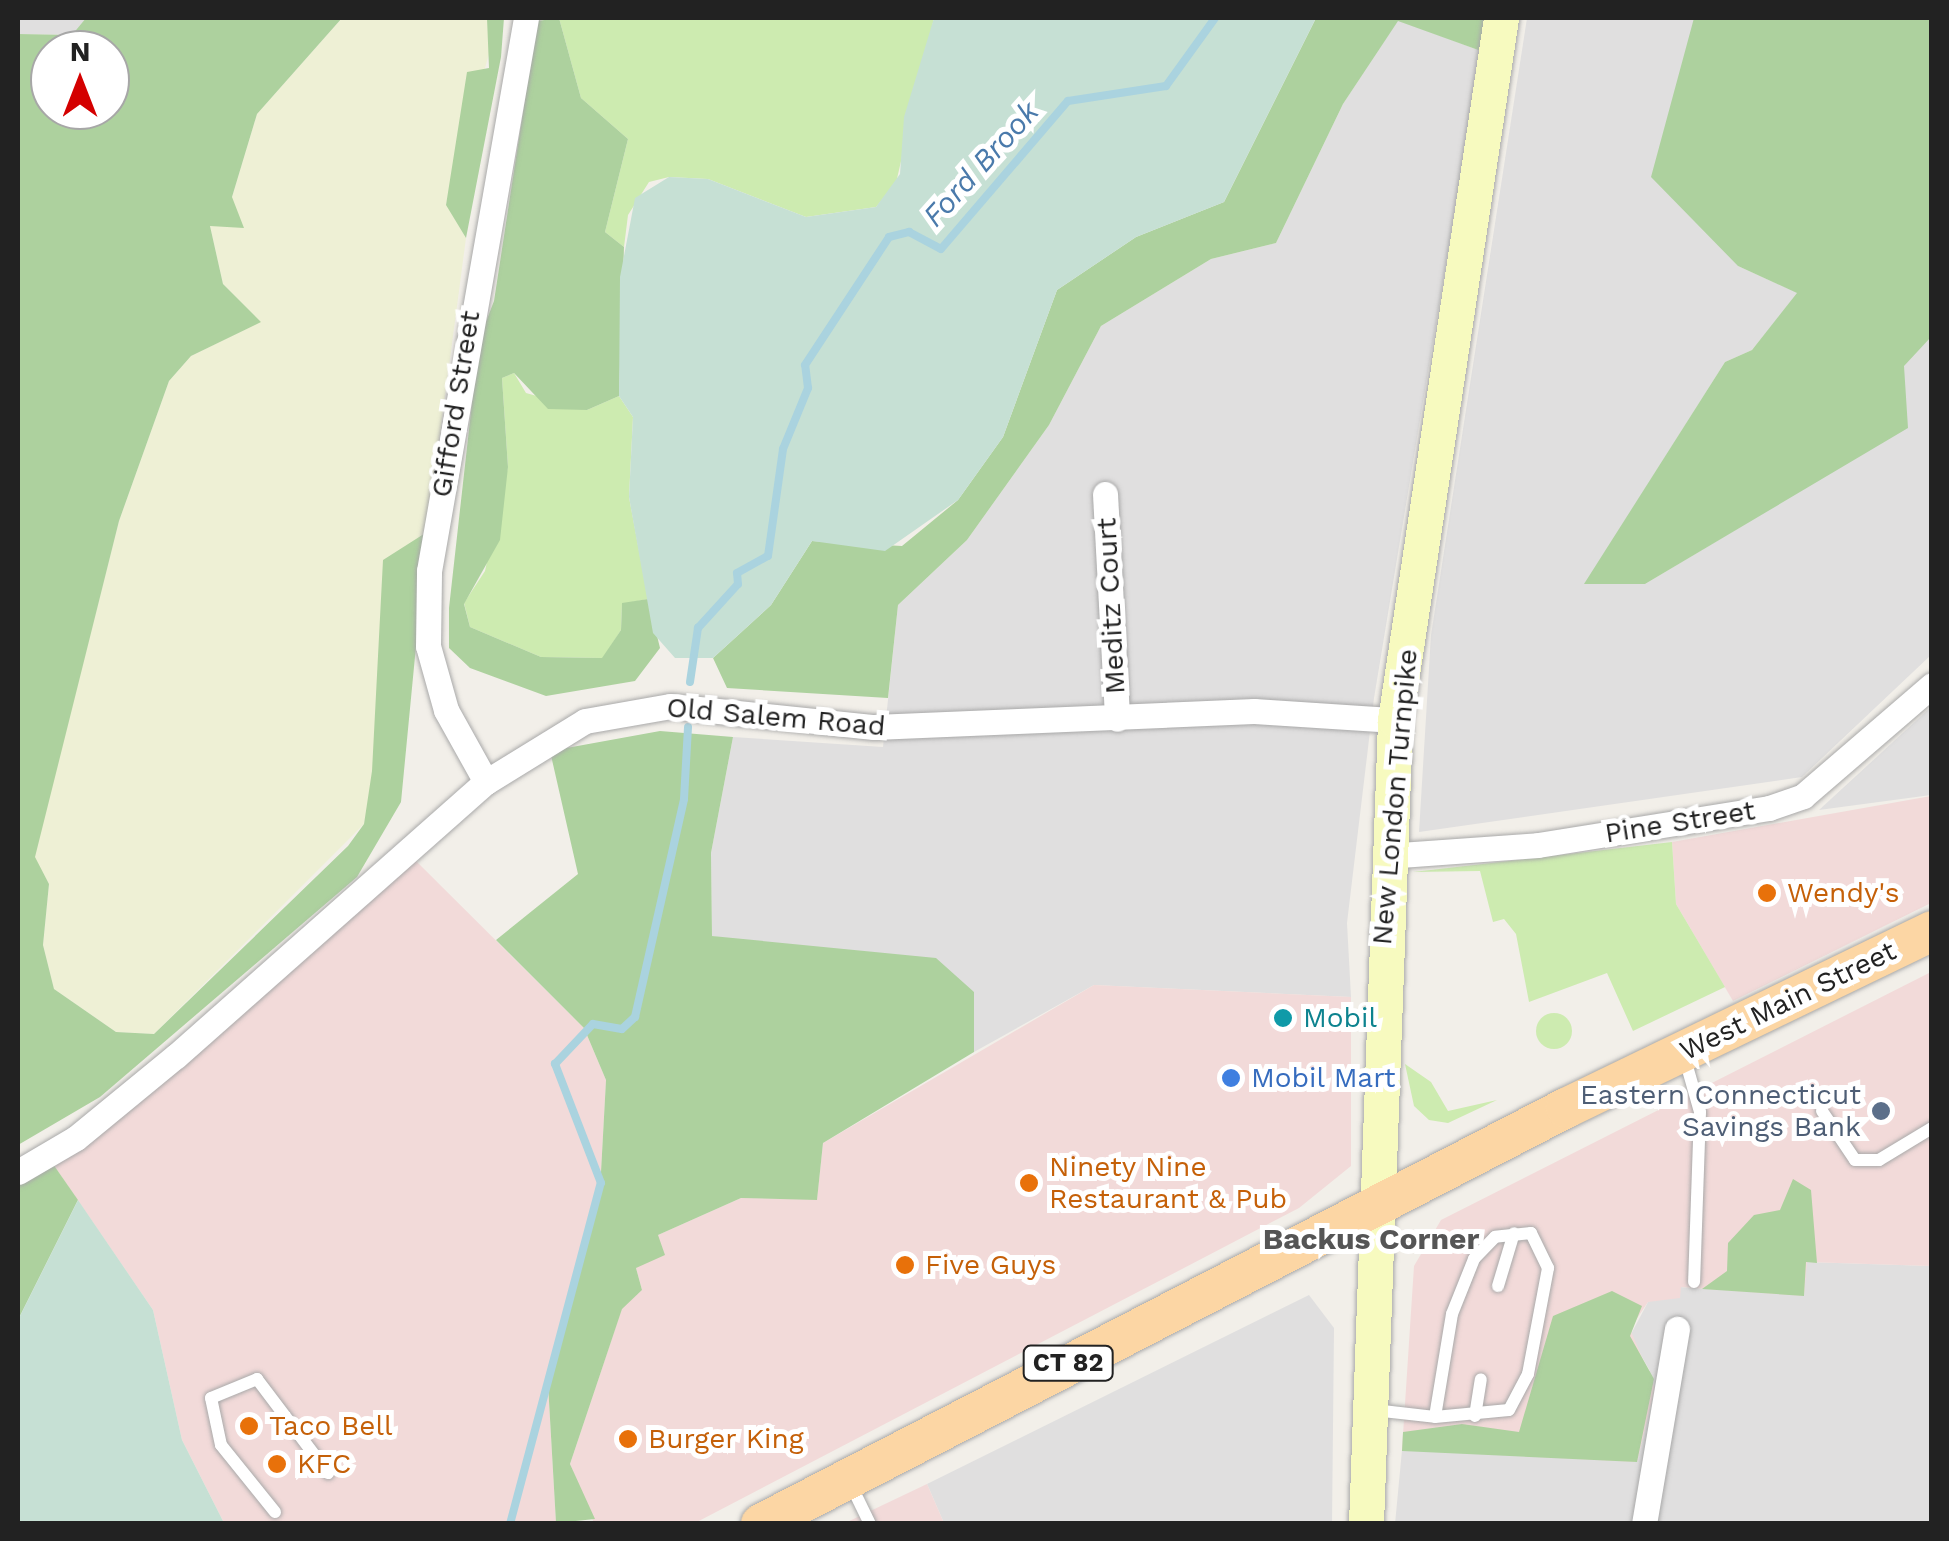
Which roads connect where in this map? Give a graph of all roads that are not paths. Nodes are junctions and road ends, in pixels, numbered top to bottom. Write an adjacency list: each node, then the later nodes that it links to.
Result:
1 (526, 18): 7 (street, Gifford Street)
2 (1502, 18): 6 (main road, New London Turnpike)
3 (1105, 494): 5 (street, Meditz Court)
4 (1932, 685): 8 (street, Pine Street)
5 (1118, 719): 6 (street, Old Salem Road); 7 (street, Old Salem Road)
6 (1395, 720): 8 (main road, New London Turnpike)
7 (486, 782): 13 (street, Old Salem Road)
8 (1386, 856): 14 (main road, New London Turnpike)
9 (1932, 931): 10 (main road, West Main Street / CT 82)
10 (1683, 1052): 14 (main road, West Main Street / CT 82); 16 (lane)
11 (1822, 1111): 12 (lane)
12 (1932, 1128)
13 (18, 1172)
14 (1376, 1204): 20 (main road, New London Turnpike); 24 (main road, CT 82)
15 (1514, 1234): 17 (lane); 21 (lane); 22 (lane)
16 (1694, 1282)
17 (1498, 1286)
18 (1677, 1329): 29 (street)
19 (1482, 1379): 21 (lane)
20 (1371, 1410): 22 (lane); 28 (main road, New London Turnpike)
21 (1475, 1416): 22 (lane)
22 (1435, 1417)
23 (328, 1473): 25 (lane)
24 (848, 1478): 26 (main road, CT 82); 27 (lane)
25 (276, 1512)
26 (761, 1524)
27 (870, 1524)
28 (1366, 1524)
29 (1644, 1524)

